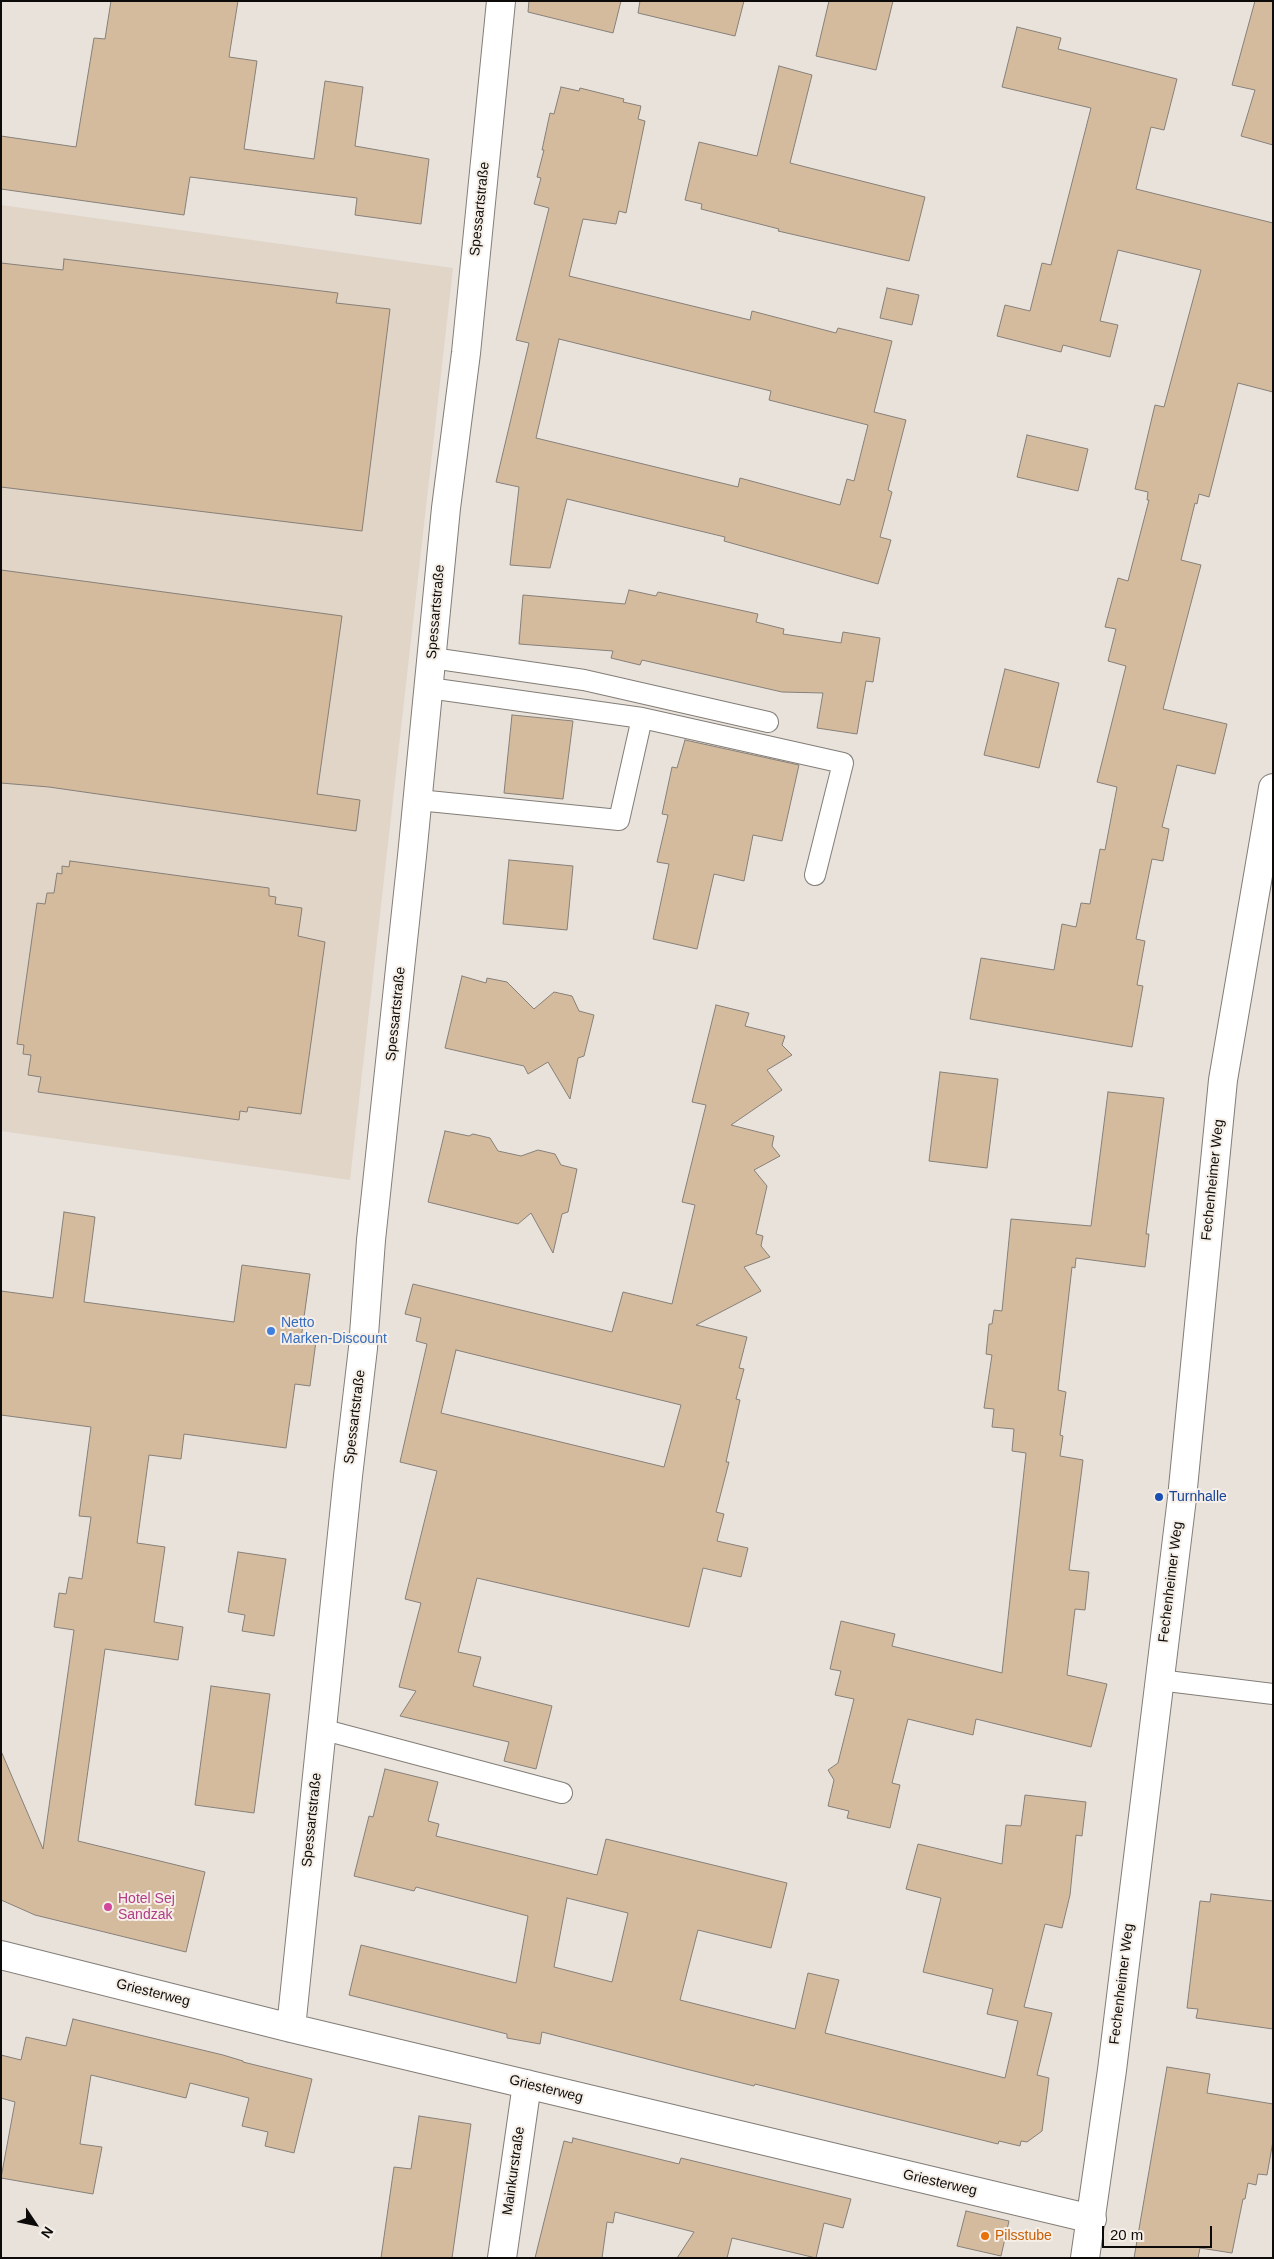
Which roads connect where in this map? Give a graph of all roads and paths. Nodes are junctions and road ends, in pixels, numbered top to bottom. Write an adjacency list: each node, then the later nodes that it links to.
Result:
1 (501, 1): 2 (street, Spessartstraße)
2 (432, 658): 3 (street, Spessartstraße); 5 (lane)
3 (429, 688): 4 (lane); 7 (street, Spessartstraße)
4 (642, 718): 7 (lane); 8 (lane)
5 (768, 722)
6 (1273, 788): 9 (street, Fechenheimer Weg)
7 (418, 800): 11 (street, Spessartstraße)
8 (815, 875)
9 (1159, 1680): 10 (lane); 16 (street, Fechenheimer Weg)
10 (1273, 1694)
11 (321, 1729): 12 (lane); 14 (street, Spessartstraße)
12 (562, 1794)
13 (1, 1955): 14 (street, Griesterweg)
14 (291, 2028): 15 (street, Griesterweg)
15 (527, 2084): 16 (street, Griesterweg); 17 (street, Mainkurstraße)
16 (1092, 2220): 18 (street, Fechenheimer Weg)
17 (502, 2258)
18 (1085, 2258)

